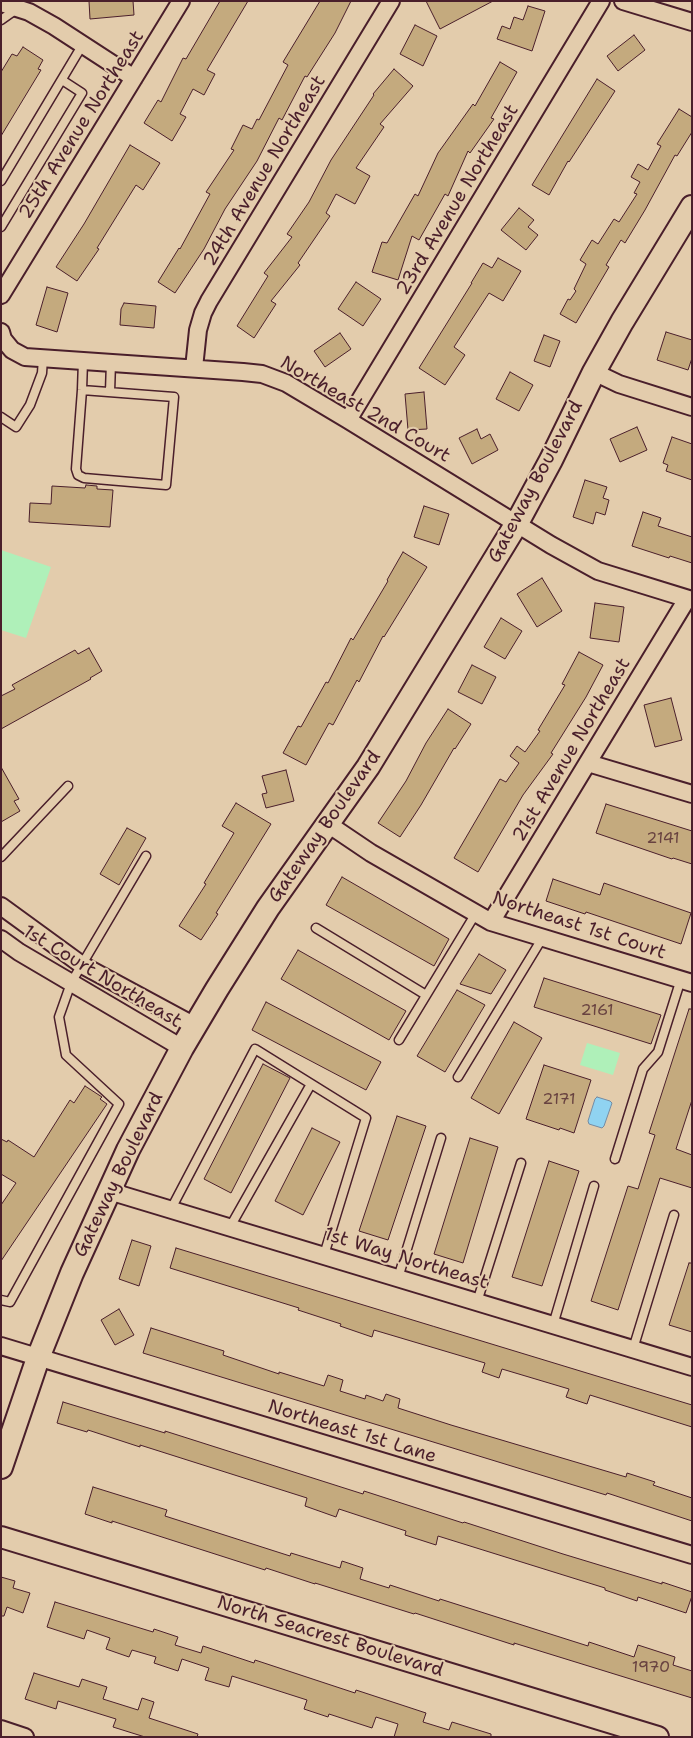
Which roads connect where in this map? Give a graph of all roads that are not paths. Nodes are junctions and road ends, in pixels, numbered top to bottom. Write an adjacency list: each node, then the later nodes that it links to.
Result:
1 (181, 1): 10 (street, 25th Avenue Northeast)
2 (391, 1): 20 (street, 24th Avenue Northeast)
3 (601, 1): 26 (street, 23rd Avenue Northeast)
4 (623, 1): 8 (street)
5 (1, 3): 6 (street)
6 (18, 8): 7 (lane); 9 (street)
7 (1, 20)
8 (692, 22)
9 (83, 44): 10 (street); 11 (lane)
10 (134, 78): 15 (street, 25th Avenue Northeast)
11 (62, 80): 12 (lane); 14 (lane)
12 (1, 181)
13 (691, 212): 21 (main road, Gateway Boulevard)
14 (1, 227)
15 (2, 292)
16 (1, 332): 17 (street, Northeast 2nd Court)
17 (43, 358): 18 (street, Northeast 2nd Court); 25 (lane)
18 (83, 360): 19 (street, Northeast 2nd Court); 22 (lane)
19 (111, 362): 20 (street, Northeast 2nd Court); 23 (lane)
20 (194, 368): 26 (street, Northeast 2nd Court)
21 (594, 372): 24 (street); 27 (main road, Gateway Boulevard)
22 (82, 390): 23 (lane); 23 (lane)
23 (110, 392)
24 (692, 407)
25 (1, 417)
26 (348, 420): 27 (street, Northeast 2nd Court)
27 (517, 524): 28 (street, Northeast 2nd Court); 32 (main road, Gateway Boulevard)
28 (690, 600): 29 (street, 21st Avenue Northeast)
29 (588, 763): 31 (street); 37 (street, 21st Avenue Northeast)
30 (68, 786): 34 (lane)
31 (692, 794)
32 (328, 824): 36 (street, Northeast 1st Court); 45 (main road, Gateway Boulevard)
33 (146, 856): 41 (lane)
34 (1, 857)
35 (1, 906): 41 (street, 1st Court Northeast)
36 (476, 913): 37 (street, Northeast 1st Court); 44 (lane)
37 (491, 922): 39 (street, Northeast 1st Court)
38 (316, 928): 44 (lane)
39 (543, 937): 42 (street, Northeast 1st Court); 48 (lane)
40 (1, 939): 43 (street, 1st Court Northeast)
41 (82, 965): 43 (lane); 45 (street, 1st Court Northeast)
42 (686, 981): 51 (lane)
43 (71, 983): 47 (street, 1st Court Northeast); 60 (lane)
44 (426, 995): 46 (lane)
45 (195, 1026): 47 (main road, Gateway Boulevard)
46 (399, 1040)
47 (182, 1048): 54 (main road, Gateway Boulevard)
48 (458, 1077)
49 (311, 1084): 55 (lane); 57 (lane); 58 (lane)
50 (441, 1138): 59 (lane)
51 (615, 1159)
52 (521, 1163): 61 (lane)
53 (594, 1186): 62 (lane)
54 (109, 1191): 55 (street, 1st Way Northeast); 65 (main road, Gateway Boulevard)
55 (172, 1209): 57 (street, 1st Way Northeast)
56 (674, 1215): 64 (lane)
57 (230, 1227): 58 (street, 1st Way Northeast)
58 (324, 1255): 59 (street, 1st Way Northeast)
59 (398, 1278): 61 (street, 1st Way Northeast)
60 (1, 1300)
61 (477, 1302): 62 (street, 1st Way Northeast)
62 (553, 1325): 64 (street, 1st Way Northeast)
63 (1, 1346): 65 (street, Northeast 1st Lane)
64 (633, 1349): 66 (street, 1st Way Northeast)
65 (38, 1358): 67 (main road, Gateway Boulevard); 69 (street, Northeast 1st Lane)
66 (692, 1367)
67 (1, 1467)
68 (1, 1537): 72 (street, North Seacrest Boulevard)
69 (692, 1555)
70 (1, 1729): 71 (street)
71 (25, 1737)
72 (658, 1737)

